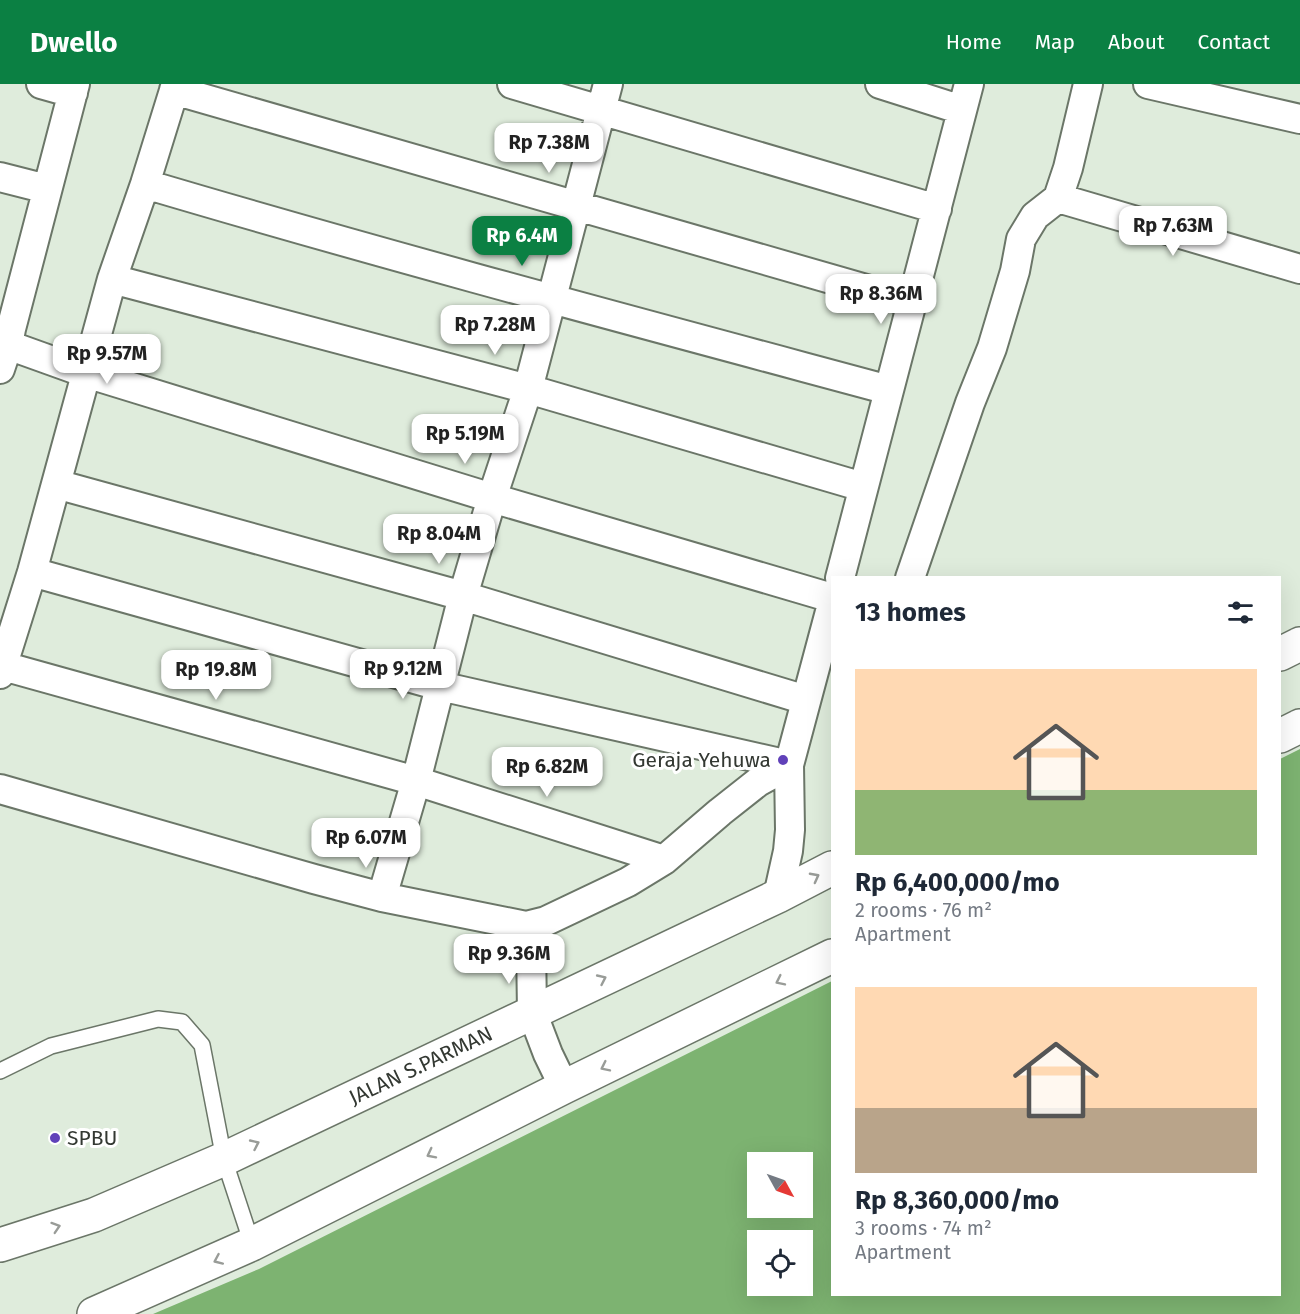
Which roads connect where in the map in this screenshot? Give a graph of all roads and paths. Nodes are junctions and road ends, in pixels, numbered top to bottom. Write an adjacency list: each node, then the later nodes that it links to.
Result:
1 (41, 84): 7 (street)
2 (512, 84): 8 (street)
3 (880, 84): 9 (street)
4 (1088, 84): 14 (street)
5 (1148, 84): 10 (street)
6 (175, 87): 12 (street); 15 (street)
7 (74, 88): 13 (street)
8 (604, 97): 15 (street); 16 (street)
9 (965, 97): 16 (street)
10 (1300, 119)
11 (0, 177): 13 (street)
12 (144, 184): 18 (street); 19 (street)
13 (47, 189): 21 (street)
14 (1058, 198): 17 (street); 30 (street)
15 (576, 207): 19 (street); 20 (street)
16 (937, 209): 20 (street)
17 (1300, 270)
18 (112, 279): 22 (street); 23 (street)
19 (552, 299): 23 (street); 24 (street)
20 (911, 302): 24 (street)
21 (5, 342): 22 (street)
22 (86, 373): 25 (street); 27 (street)
23 (528, 389): 26 (street); 27 (street)
24 (889, 390): 26 (street)
25 (57, 484): 28 (street); 31 (street)
26 (863, 487): 29 (street)
27 (492, 498): 31 (street); 32 (street)
28 (32, 572): 36 (street); 37 (street)
29 (841, 576)
30 (911, 576)
31 (463, 596): 37 (street); 38 (street)
32 (831, 598)
33 (831, 608): 38 (street)
34 (1300, 644): 35 (main road)
35 (1281, 654)
36 (1, 670): 42 (street)
37 (440, 686): 41 (street); 42 (street)
38 (806, 700): 41 (street)
39 (1300, 726): 40 (main road)
40 (1281, 736)
41 (789, 765): 44 (street); 46 (street)
42 (416, 781): 44 (street); 47 (street)
43 (0, 789): 47 (street)
44 (664, 860): 48 (street)
45 (831, 869): 46 (main road, JALAN S.PARMAN, one-way to 45)
46 (778, 896): 50 (main road, JALAN S.PARMAN, one-way to 46)
47 (382, 897): 48 (street)
48 (526, 926): 50 (street)
49 (831, 956): 52 (main road, one-way to 52)
50 (539, 1032): 52 (street); 53 (main road, JALAN S.PARMAN, one-way to 50)
51 (0, 1071): 53 (lane)
52 (564, 1087): 54 (main road, one-way to 54)
53 (228, 1173): 54 (lane); 55 (main road, JALAN S.PARMAN, one-way to 53)
54 (248, 1233): 56 (main road, one-way to 56)
55 (0, 1245)
56 (94, 1314)

